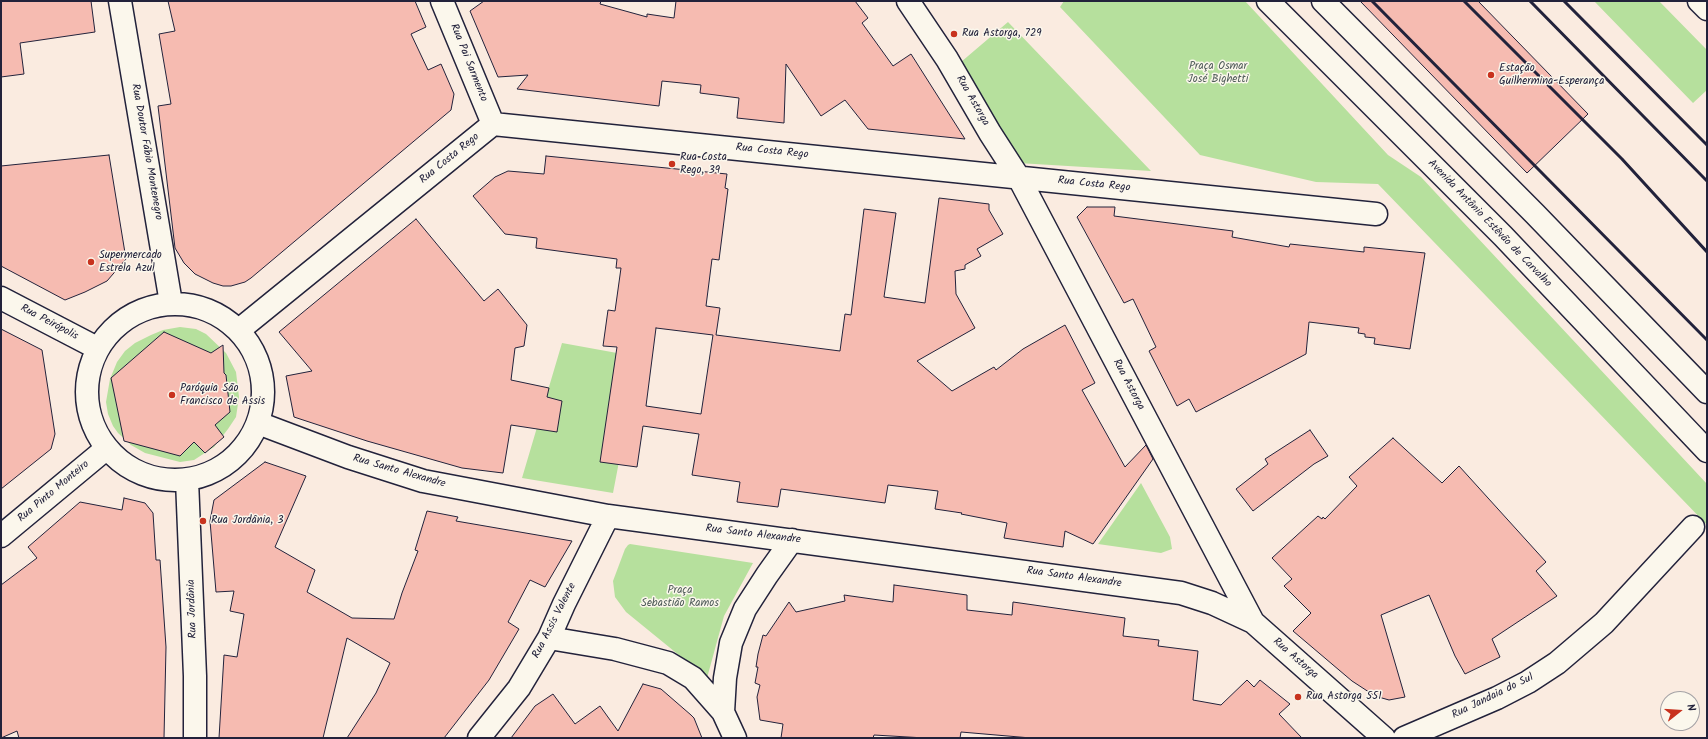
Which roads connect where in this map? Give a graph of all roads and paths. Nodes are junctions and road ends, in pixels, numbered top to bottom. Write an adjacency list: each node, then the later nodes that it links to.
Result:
1 (120, 1): 12 (main road, Rua Doutor Fábio Montenegro)
2 (442, 1): 8 (main road, Rua Pai Sarmento)
3 (908, 1): 9 (main road, Rua Astorga)
4 (1268, 1): 18 (main road, Avenida Antônio Estêvão de Carvalho)
5 (1323, 1): 15 (main road)
6 (1700, 1): 7 (main road)
7 (1707, 9)
8 (493, 124): 9 (main road, Rua Costa Rego); 13 (main road, Rua Costa Rego)
9 (1019, 178): 10 (main road, Rua Costa Rego); 24 (main road, Rua Astorga)
10 (1376, 214)
11 (1, 298): 14 (main road, Rua Peirópolis)
12 (171, 303): 13 (main road); 14 (main road)
13 (239, 330): 16 (main road)
14 (97, 348): 17 (main road)
15 (1707, 392)
16 (258, 423): 19 (main road); 20 (main road, Rua Santo Alexandre)
17 (107, 448): 19 (main road); 22 (main road, Rua Pinto Monteiro)
18 (1707, 451)
19 (187, 480): 27 (main road, Rua Jordânia)
20 (608, 516): 23 (main road, Rua Santo Alexandre); 25 (main road, Rua Assis Valente)
21 (1693, 527): 31 (main road, Rua Jandaia do Sul)
22 (1, 536)
23 (792, 540): 24 (main road, Rua Santo Alexandre); 26 (main road)
24 (1253, 622): 30 (main road, Rua Astorga)
25 (549, 638): 26 (main road); 28 (main road, Rua Assis Valente)
26 (723, 712): 29 (main road)
27 (195, 738)
28 (479, 738)
29 (734, 738)
30 (1384, 738)
31 (1404, 738)

